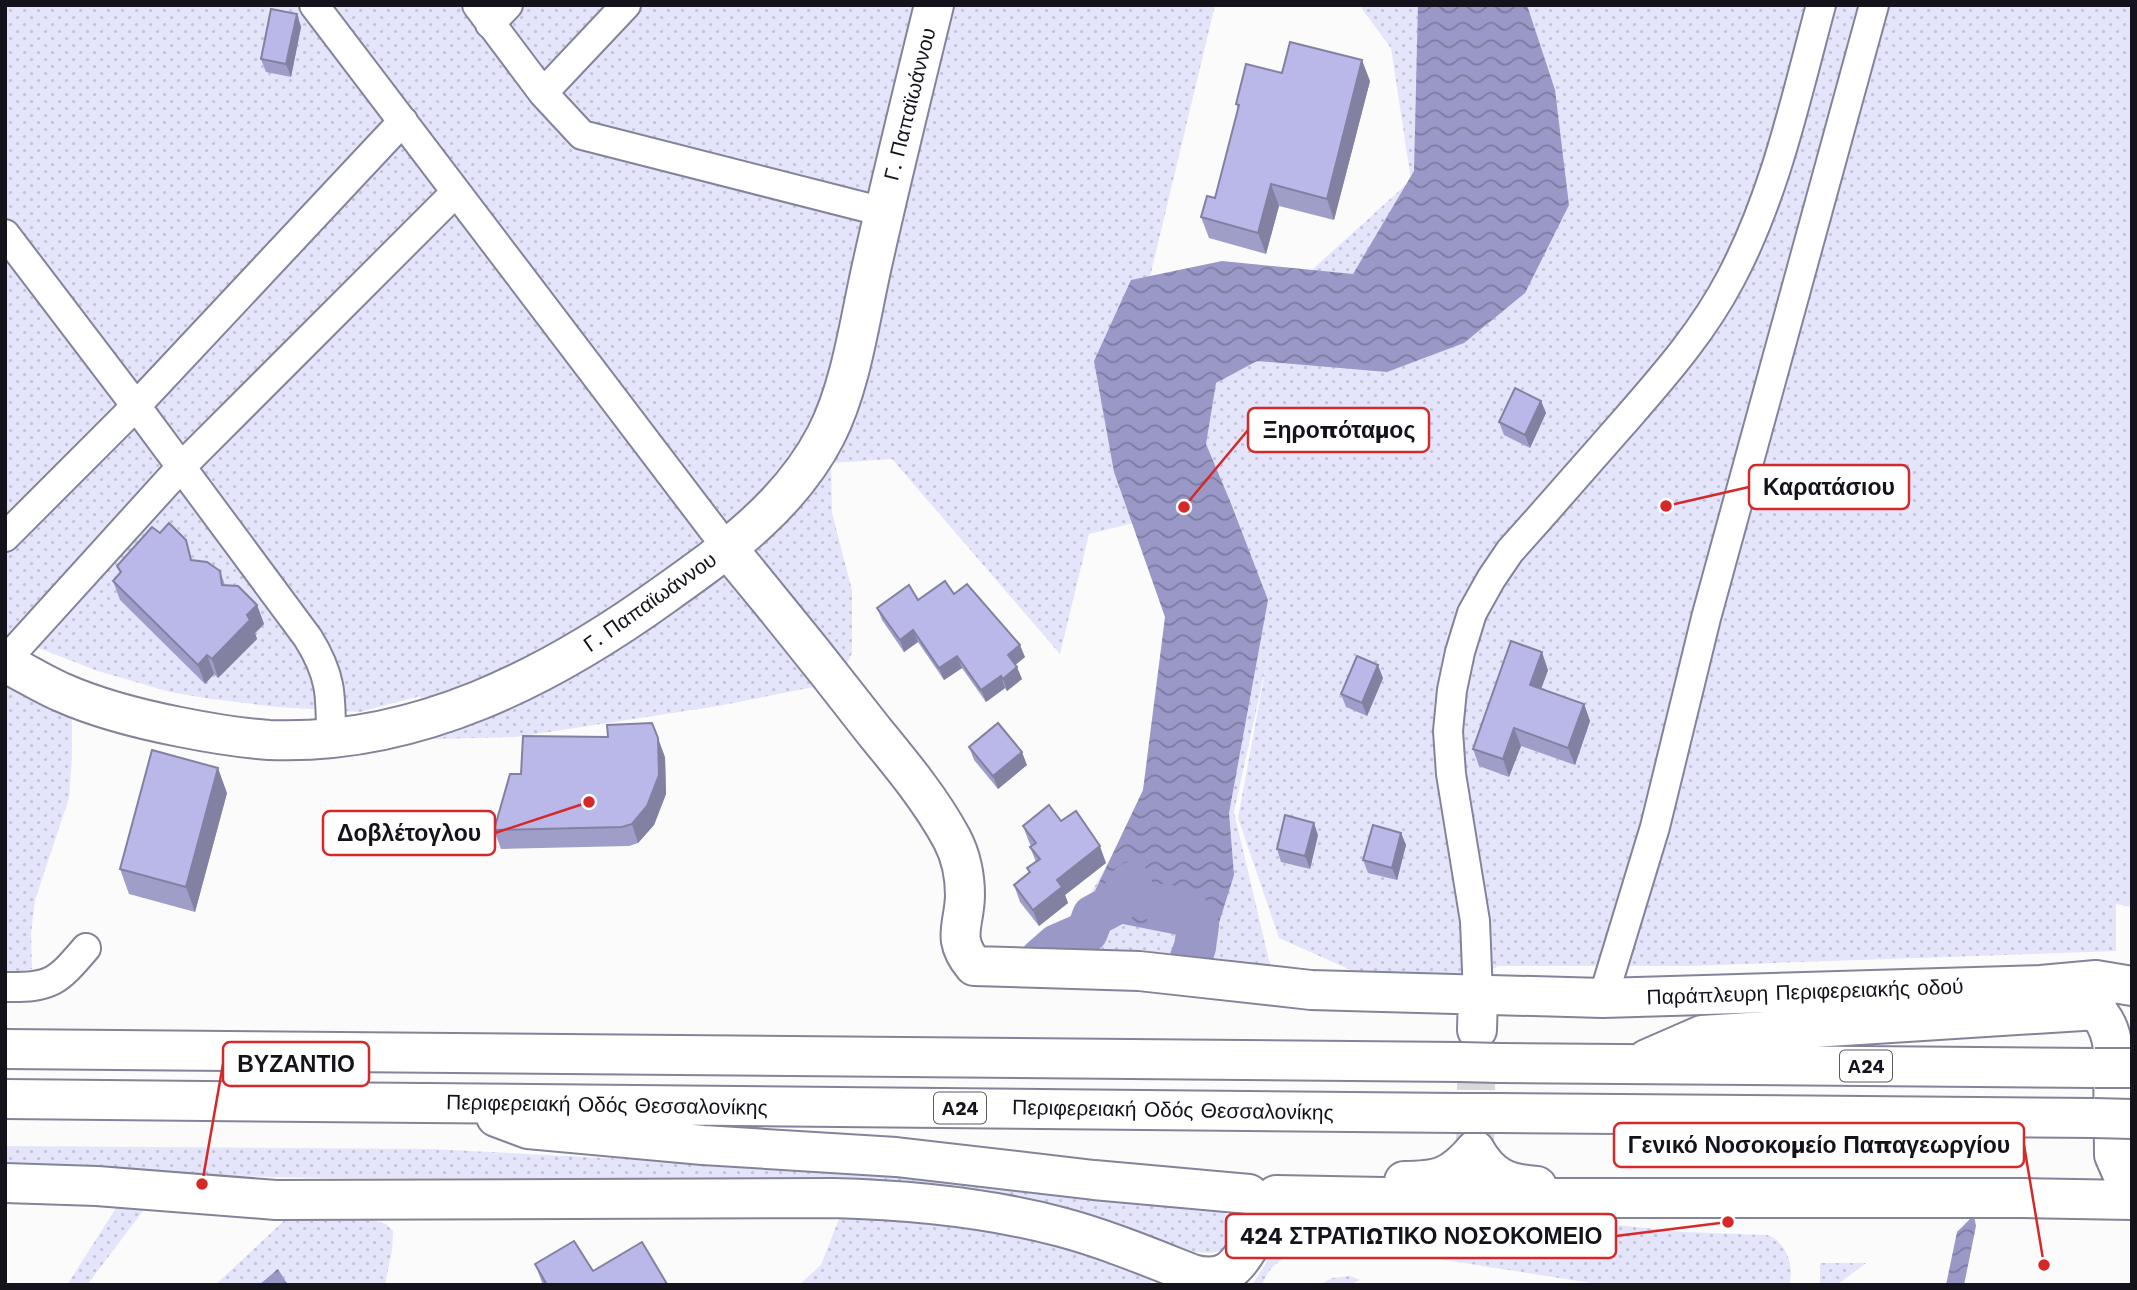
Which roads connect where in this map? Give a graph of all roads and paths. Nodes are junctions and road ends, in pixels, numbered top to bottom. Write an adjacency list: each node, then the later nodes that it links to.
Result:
1 (314, 5): 8 (street)
2 (626, 5): 7 (street)
3 (934, 5): 10 (main road, Γ. Παπαϊωάννου)
4 (1821, 5): 23 (street)
5 (1874, 5): 22 (street)
6 (492, 11): 7 (street)
7 (542, 93): 10 (street)
8 (403, 121): 9 (street); 12 (street)
9 (455, 193): 13 (street); 15 (street)
10 (884, 212): 15 (main road, Γ. Παπαϊωάννου)
11 (5, 234): 12 (street)
12 (136, 406): 13 (street); 14 (street)
13 (181, 466): 16 (street); 17 (street)
14 (5, 537)
15 (727, 548): 17 (main road, Γ. Παπαϊωάννου); 23 (main road)
16 (5, 662): 17 (main road, Γ. Παπαϊωάννου)
17 (331, 737)
18 (86, 948): 20 (street)
19 (2041, 985): 21 (main road, Παράπλευρη Περιφερειακής οδού); 22 (main road, Παράπλευρη Περιφερειακής οδού); 24 (main road)
20 (5, 986)
21 (2132, 986)
22 (1603, 998): 23 (main road, Παράπλευρη Περιφερειακής οδού)
23 (1472, 1029): 25 (main road, Α24); 26 (main road, Α24, bridge)
24 (2114, 1043): 26 (main road, Α24); 26 (main road); 29 (main road)
25 (5, 1049)
26 (1637, 1064)
27 (5, 1099): 28 (main road, Περιφερειακή Οδός Θεσσαλονίκης / Α24)
28 (462, 1103): 29 (main road, Περιφερειακή Οδός Θεσσαλονίκης / Α24, bridge); 32 (main road)
29 (2113, 1125): 31 (main road); 35 (main road)
30 (5, 1183): 37 (main road)
31 (2132, 1184)
32 (1249, 1194): 33 (main road); 34 (main road); 37 (main road)
33 (1302, 1197): 34 (main road); 37 (main road)
34 (1693, 1198): 35 (main road)
35 (2022, 1198): 36 (main road)
36 (2132, 1200)
37 (1250, 1247)

